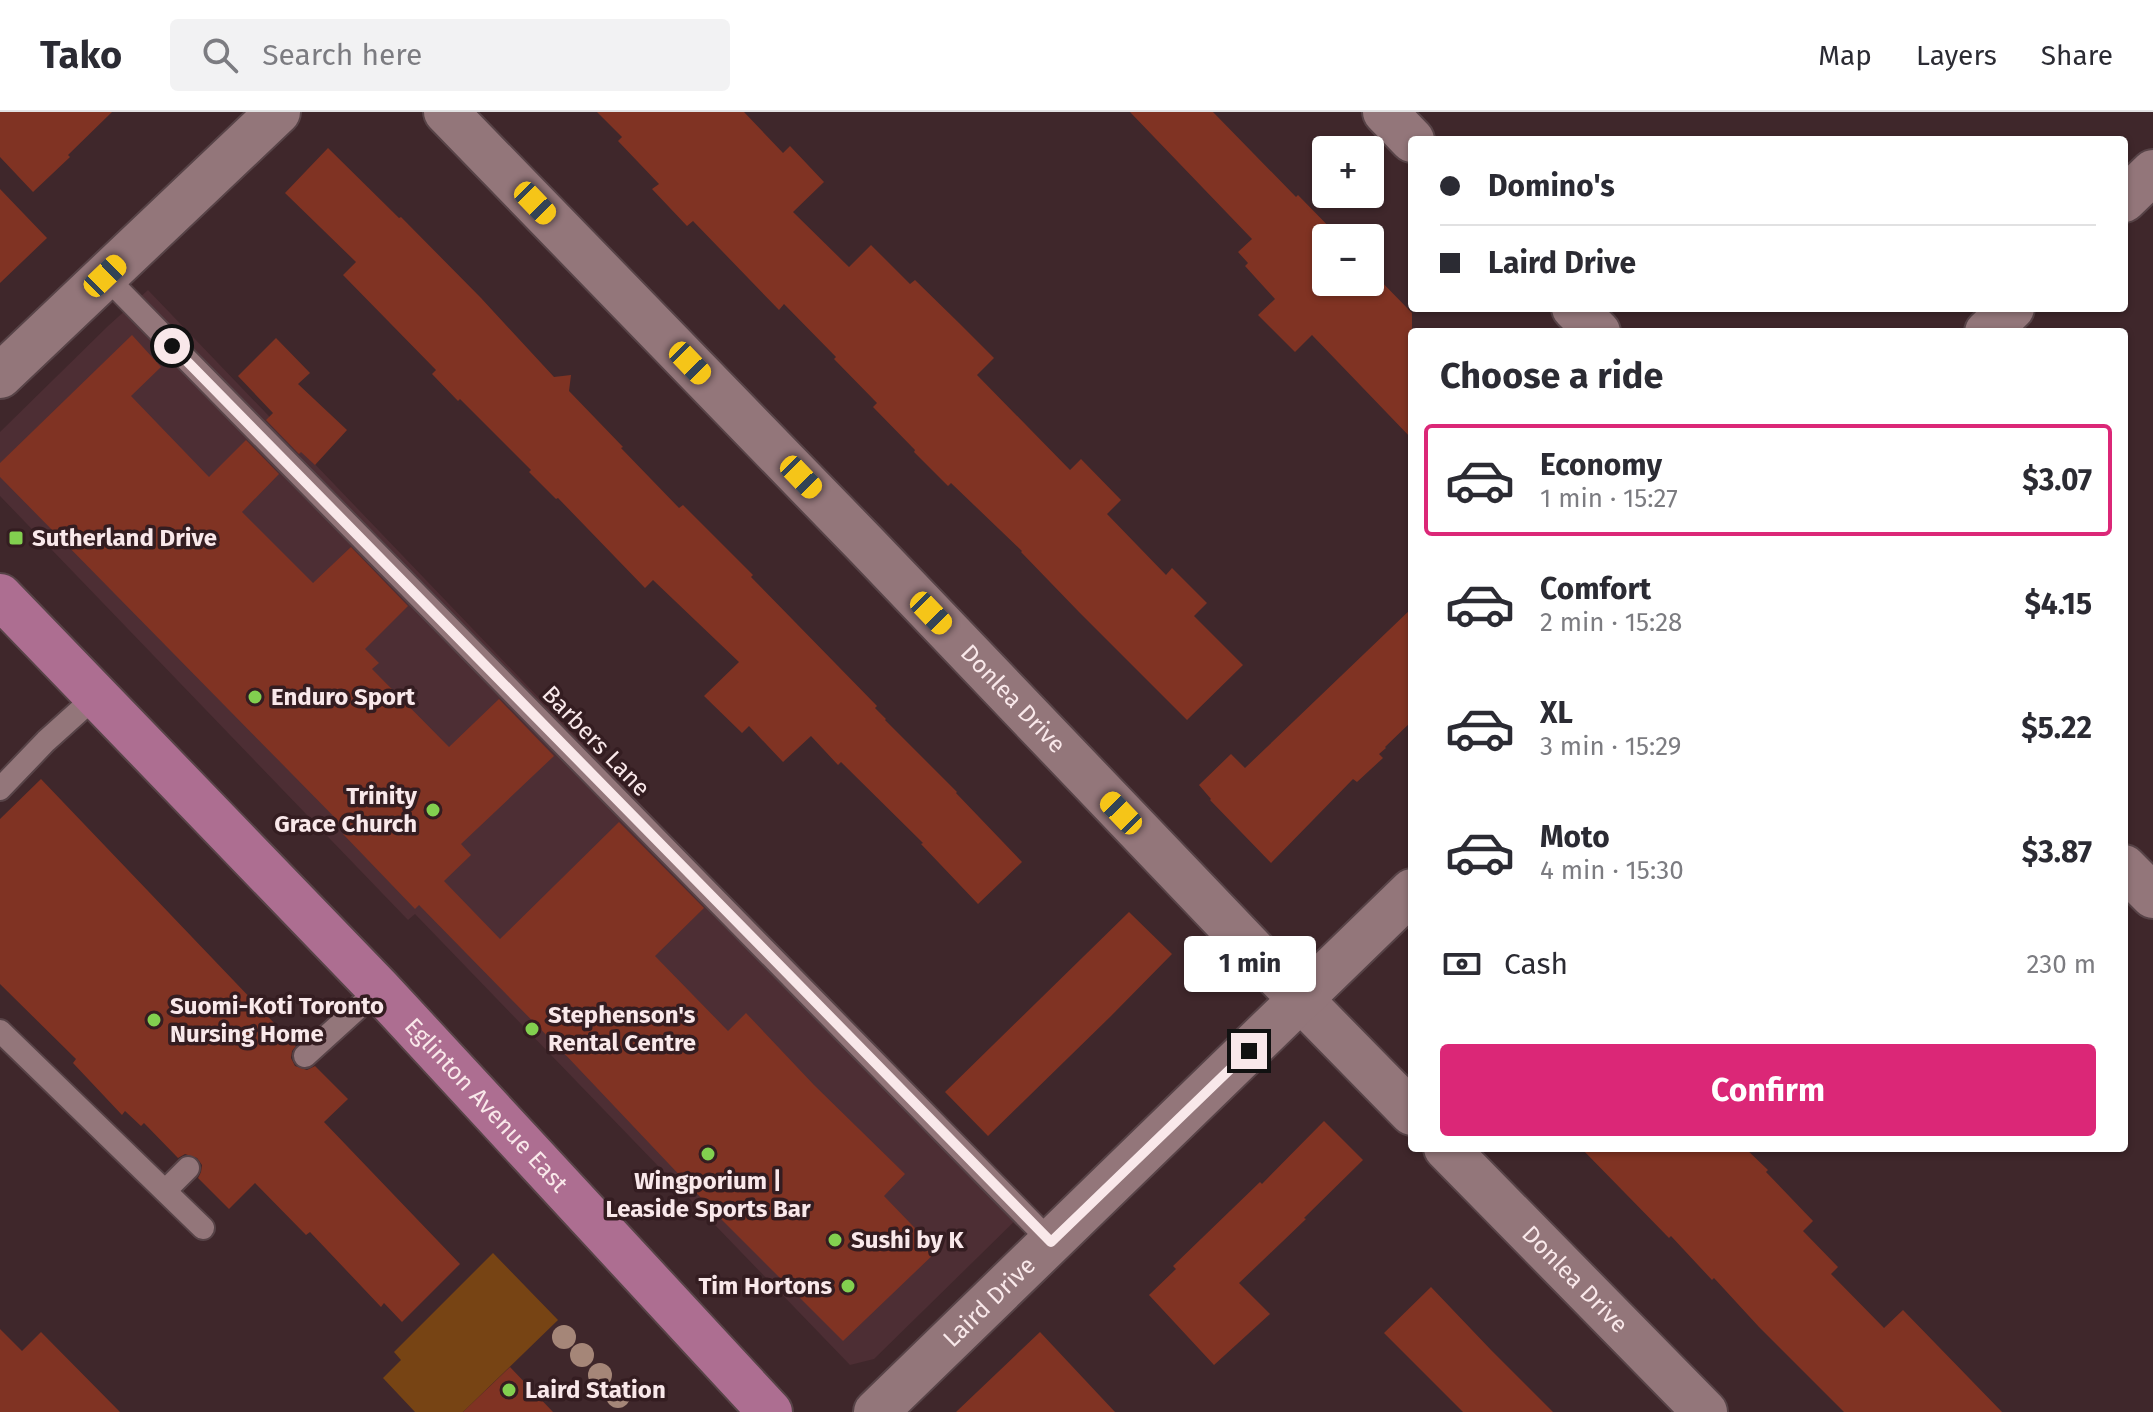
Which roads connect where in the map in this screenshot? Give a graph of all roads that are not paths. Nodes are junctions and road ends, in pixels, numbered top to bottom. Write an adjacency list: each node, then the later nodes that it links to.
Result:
1 (278, 112): 7 (street)
2 (446, 112): 20 (street, Donlea Drive)
3 (1385, 112): 4 (street)
4 (1408, 136)
5 (2153, 172): 6 (street)
6 (2128, 196)
7 (105, 276): 12 (street); 28 (lane, Barbers Lane)
8 (1578, 312): 10 (street)
9 (2008, 312): 11 (street)
10 (1594, 328)
11 (1991, 328)
12 (0, 376)
13 (0, 596): 14 (main road, Eglinton Avenue East)
14 (96, 696): 15 (lane); 19 (main road, Eglinton Avenue East)
15 (0, 789)
16 (2128, 871): 18 (street)
17 (1408, 895): 20 (street, Laird Drive)
18 (2153, 896)
19 (379, 989): 22 (lane); 29 (main road, Eglinton Avenue East)
20 (1301, 1000): 23 (street, Donlea Drive); 28 (street, Laird Drive)
21 (0, 1031): 26 (lane)
22 (305, 1056)
23 (1408, 1109)
24 (1450, 1152): 31 (street, Donlea Drive)
25 (188, 1168): 26 (lane)
26 (165, 1191): 27 (lane)
27 (203, 1228)
28 (1051, 1242): 30 (street, Laird Drive)
29 (770, 1412)
30 (876, 1412)
31 (1705, 1412)

